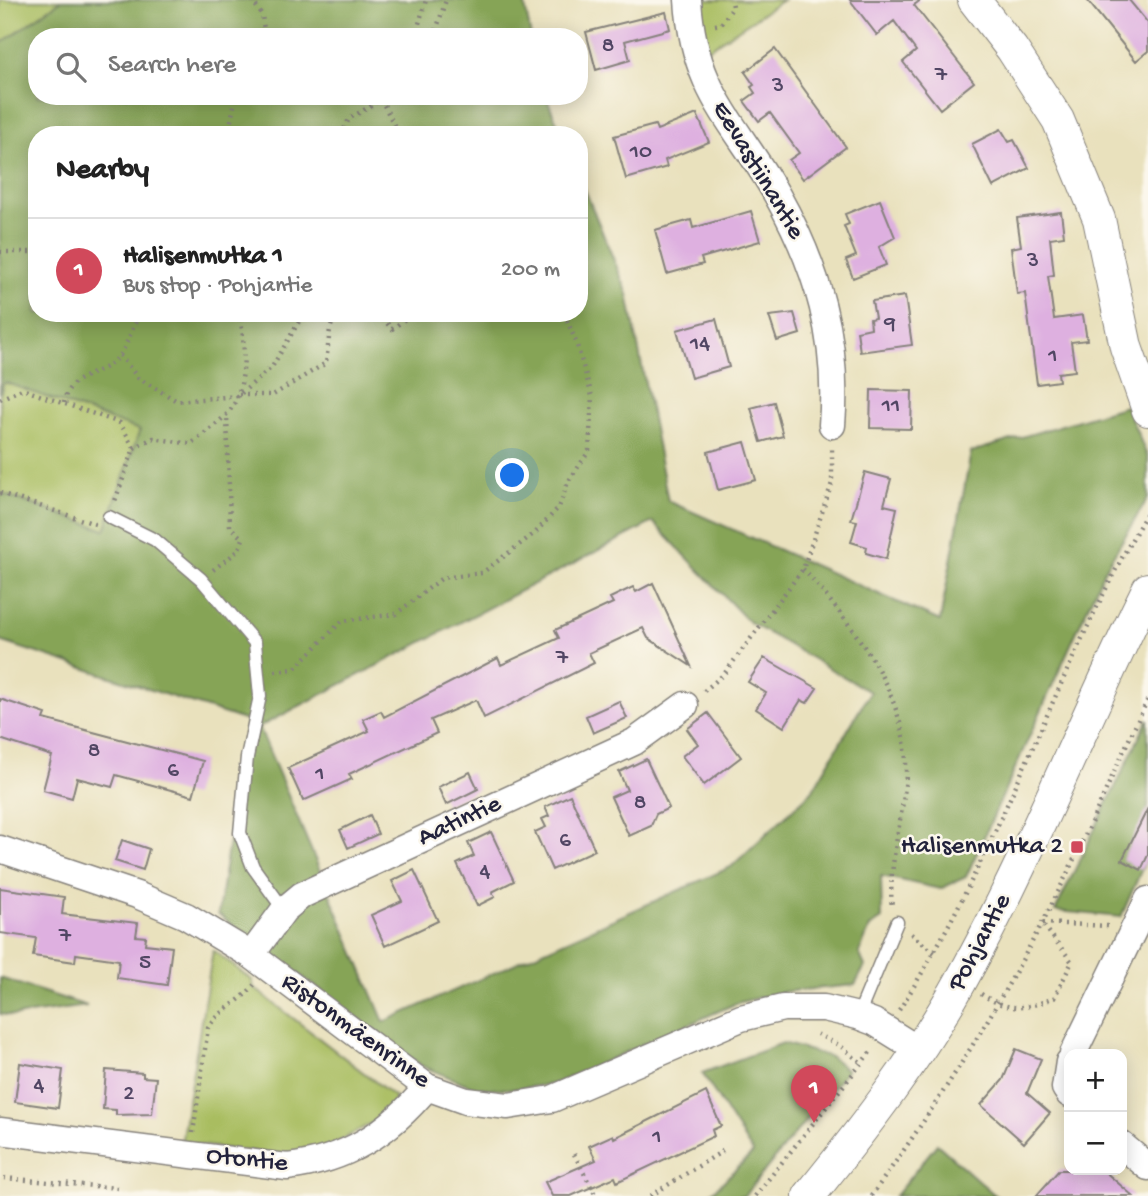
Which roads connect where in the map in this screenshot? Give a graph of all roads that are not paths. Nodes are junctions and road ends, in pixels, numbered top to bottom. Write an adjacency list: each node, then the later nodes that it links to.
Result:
1 (688, 0): 4 (street, Eevastiinantie)
2 (974, 0): 3 (street)
3 (1148, 410)
4 (832, 425)
5 (109, 517): 10 (lane)
6 (1148, 589): 15 (street, Pohjantie)
7 (685, 705): 10 (street, Aatintie)
8 (0, 849): 12 (street, Ristonmäenrinne)
9 (1148, 900): 14 (street)
10 (284, 910): 12 (street, Aatintie)
11 (897, 922): 13 (lane)
12 (258, 968): 16 (street, Ristonmäenrinne)
13 (858, 1016): 15 (street, Ristonmäenrinne); 16 (street, Ristonmäenrinne)
14 (1075, 1049)
15 (919, 1050): 20 (street, Pohjantie)
16 (427, 1087): 17 (street, Otontie)
17 (0, 1131)
18 (1127, 1149): 19 (street)
19 (1148, 1167)
20 (808, 1196)

